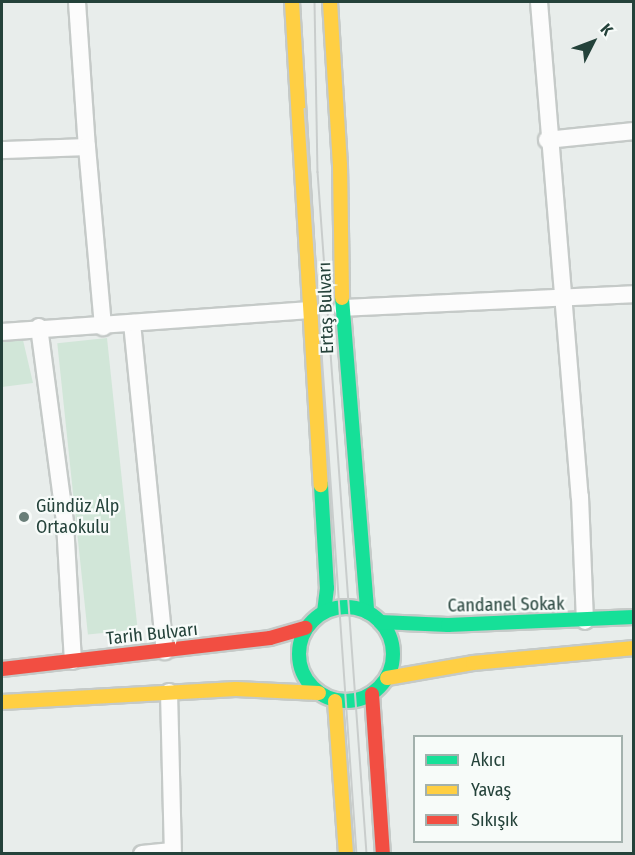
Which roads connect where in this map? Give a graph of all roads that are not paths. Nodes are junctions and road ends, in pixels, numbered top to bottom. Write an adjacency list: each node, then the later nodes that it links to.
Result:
1 (77, 2): 7 (street)
2 (292, 2): 12 (main road, Ertaş Bulvarı)
3 (330, 2): 11 (main road, Ertaş Bulvarı)
4 (539, 2): 6 (street)
5 (633, 131): 6 (street)
6 (547, 140): 10 (street)
7 (87, 147): 8 (street); 15 (street)
8 (2, 150)
9 (633, 294): 10 (street)
10 (563, 298): 11 (street); 20 (street)
11 (342, 308): 18 (main road, Ertaş Bulvarı)
12 (309, 310): 13 (street); 17 (main road, Ertaş Bulvarı)
13 (132, 323): 15 (street); 24 (street)
14 (39, 327): 15 (street); 16 (street); 25 (street)
15 (103, 327)
16 (2, 332)
17 (324, 612): 18 (main road); 22 (main road)
18 (367, 612): 21 (main road)
19 (633, 617): 20 (main road, Candanel Sokak)
20 (585, 621): 21 (main road, Candanel Sokak)
21 (380, 622): 27 (main road)
22 (306, 628): 24 (main road, Tarih Bulvarı); 29 (main road)
23 (633, 648): 27 (main road)
24 (165, 651): 25 (main road, Tarih Bulvarı)
25 (73, 661): 26 (main road, Tarih Bulvarı)
26 (2, 669)
27 (387, 678): 30 (main road)
28 (169, 692): 29 (main road); 32 (main road); 33 (street)
29 (319, 693): 31 (main road)
30 (372, 694): 31 (main road); 36 (main road)
31 (335, 701): 35 (main road)
32 (2, 702)
33 (172, 852): 34 (street)
34 (142, 854)
35 (346, 854)
36 (383, 854)

